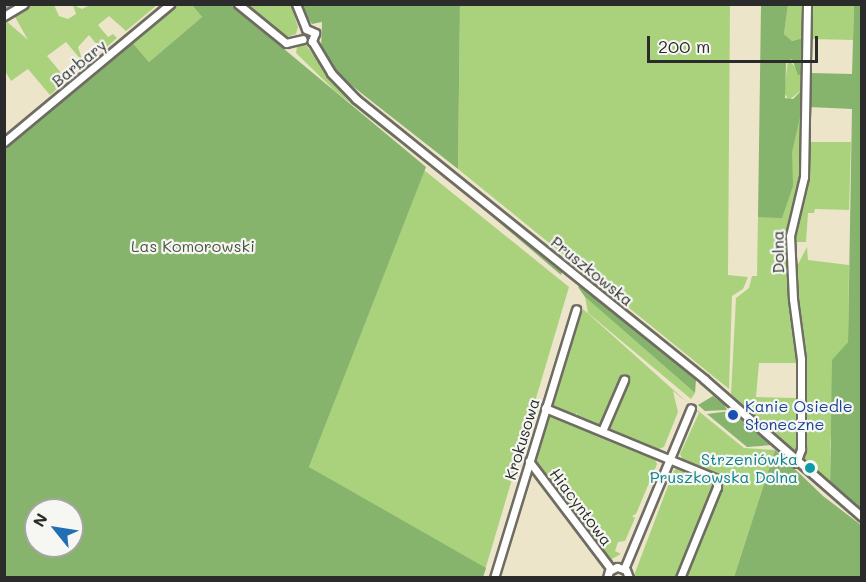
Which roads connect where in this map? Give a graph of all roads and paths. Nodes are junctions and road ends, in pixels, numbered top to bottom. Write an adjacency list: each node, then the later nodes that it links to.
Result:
1 (24, 4): 6 (street)
2 (170, 4): 10 (street, Barbary)
3 (238, 4): 8 (street)
4 (296, 4): 7 (street)
5 (807, 4): 18 (street, Dolna)
6 (4, 16)
7 (306, 29): 8 (street); 9 (street, Pruszkowska)
8 (303, 39): 9 (street)
9 (312, 41): 18 (street, Pruszkowska)
10 (4, 142)
11 (576, 309): 13 (street, Krokusowa)
12 (624, 380): 15 (street)
13 (545, 408): 15 (street); 17 (street, Krokusowa)
14 (691, 408): 16 (street)
15 (602, 431): 16 (street)
16 (669, 458): 21 (street); 25 (street)
17 (529, 461): 20 (street, Hiacyntowa); 22 (street, Krokusowa)
18 (796, 463): 19 (street, Pruszkowska)
19 (861, 518)
20 (611, 569): 21 (street); 23 (street)
21 (624, 569): 24 (street)
22 (494, 578)
23 (607, 578)
24 (629, 578)
25 (680, 578)

